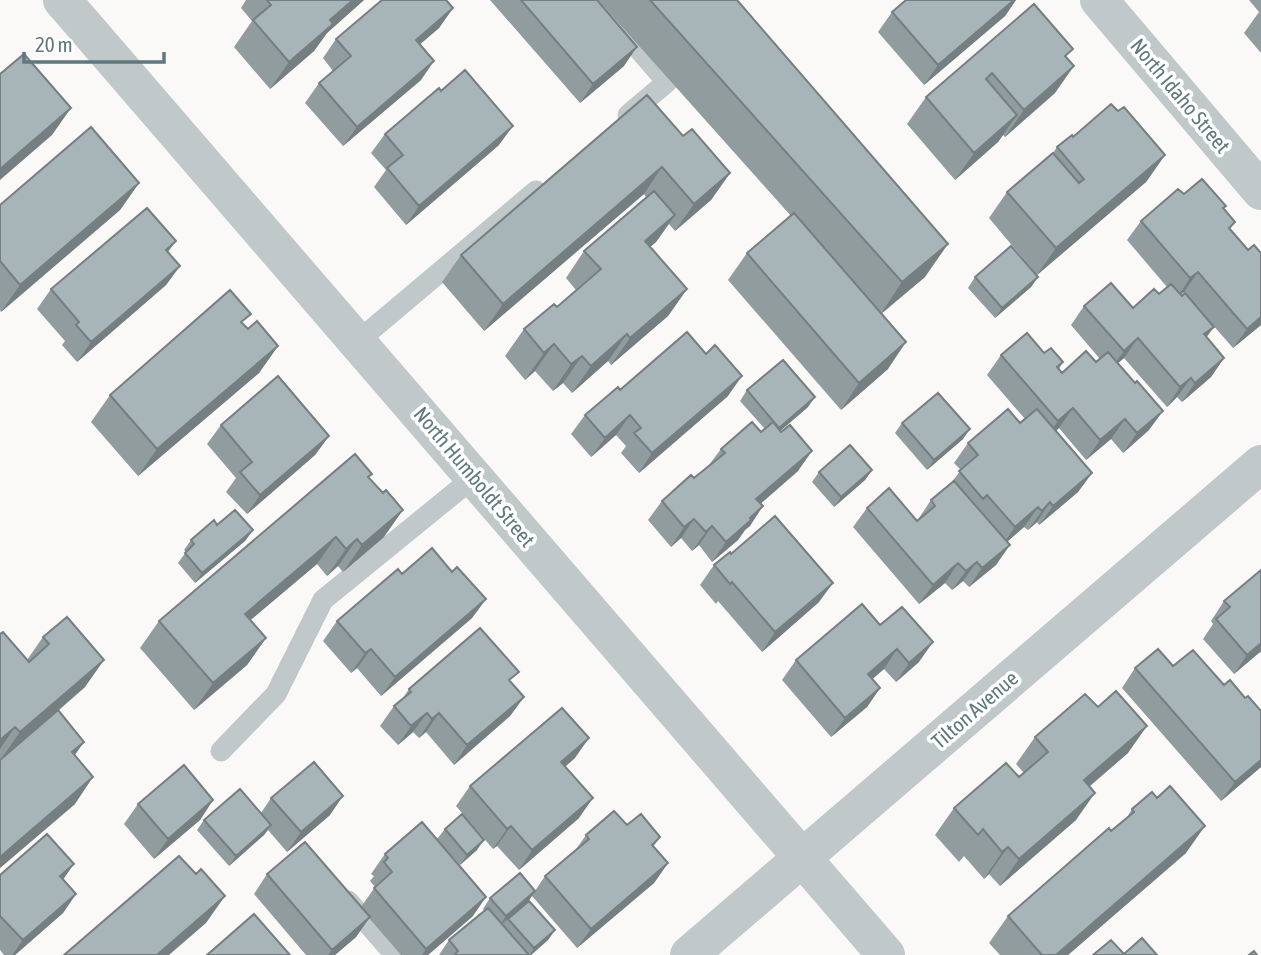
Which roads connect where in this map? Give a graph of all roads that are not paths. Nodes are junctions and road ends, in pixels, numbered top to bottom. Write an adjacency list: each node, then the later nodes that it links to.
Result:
1 (62, 0): 7 (street, North Humboldt Street)
2 (596, 0): 4 (lane)
3 (1099, 0): 6 (street, North Idaho Street)
4 (614, 126)
5 (551, 178): 7 (lane)
6 (1261, 191)
7 (358, 341): 9 (street, North Humboldt Street)
8 (1261, 464): 11 (street, Tilton Avenue)
9 (473, 478): 10 (lane); 11 (street, North Humboldt Street)
10 (221, 751)
11 (802, 859): 14 (street, Tilton Avenue); 15 (street, North Humboldt Street)
12 (336, 887): 13 (lane)
13 (395, 955)
14 (689, 955)
15 (886, 955)

